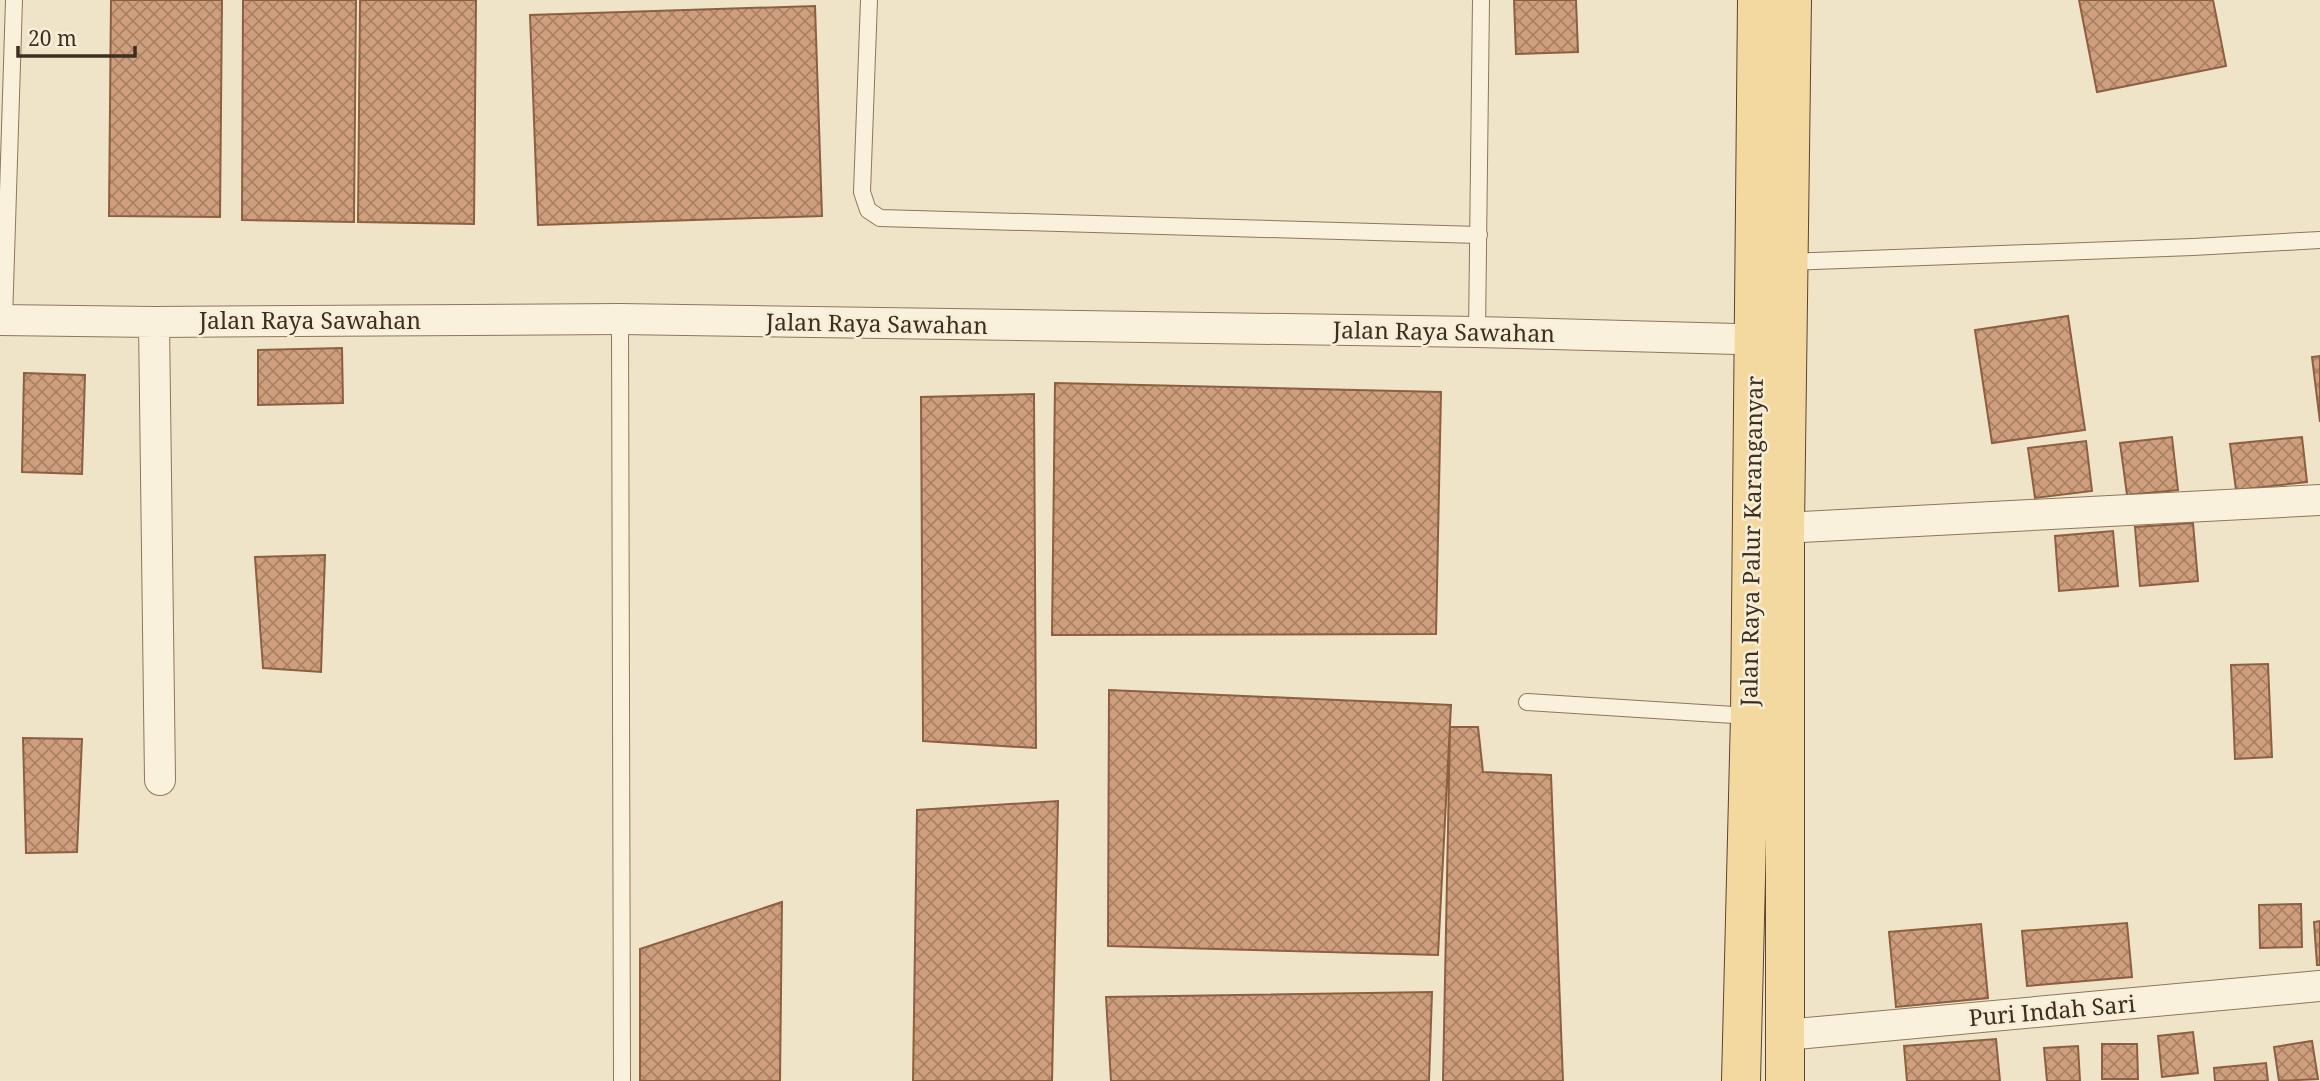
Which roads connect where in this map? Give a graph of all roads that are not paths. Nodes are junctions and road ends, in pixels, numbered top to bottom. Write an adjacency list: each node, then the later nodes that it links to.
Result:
1 (14, 0): 6 (lane)
2 (869, 0): 7 (lane)
3 (1481, 0): 7 (lane)
4 (1758, 0): 9 (main road, Jalan Raya Palur Karanganyar)
5 (1792, 0): 9 (main road, Jalan Raya Palur Karanganyar)
6 (7, 44): 11 (lane)
7 (1479, 235): 13 (lane)
8 (2320, 240): 9 (lane)
9 (1789, 262): 14 (main road, Jalan Raya Palur Karanganyar)
10 (620, 319): 12 (street, Jalan Raya Sawahan); 13 (street, Jalan Raya Sawahan); 22 (lane)
11 (2, 320): 12 (street, Jalan Raya Sawahan)
12 (154, 322): 19 (street)
13 (1477, 332): 14 (street, Jalan Raya Sawahan)
14 (1771, 340): 16 (main road, Jalan Raya Palur Karanganyar)
15 (2320, 500): 16 (street)
16 (1769, 528): 18 (main road, Jalan Raya Palur Karanganyar); 21 (main road, Jalan Raya Palur Karanganyar)
17 (1527, 702): 18 (lane)
18 (1750, 716): 23 (main road, Jalan Raya Palur Karanganyar)
19 (160, 779)
20 (2320, 986): 21 (street, Puri Indah Sari)
21 (1813, 1032): 24 (main road, Jalan Raya Palur Karanganyar)
22 (622, 1081)
23 (1741, 1081)
24 (1785, 1081)

